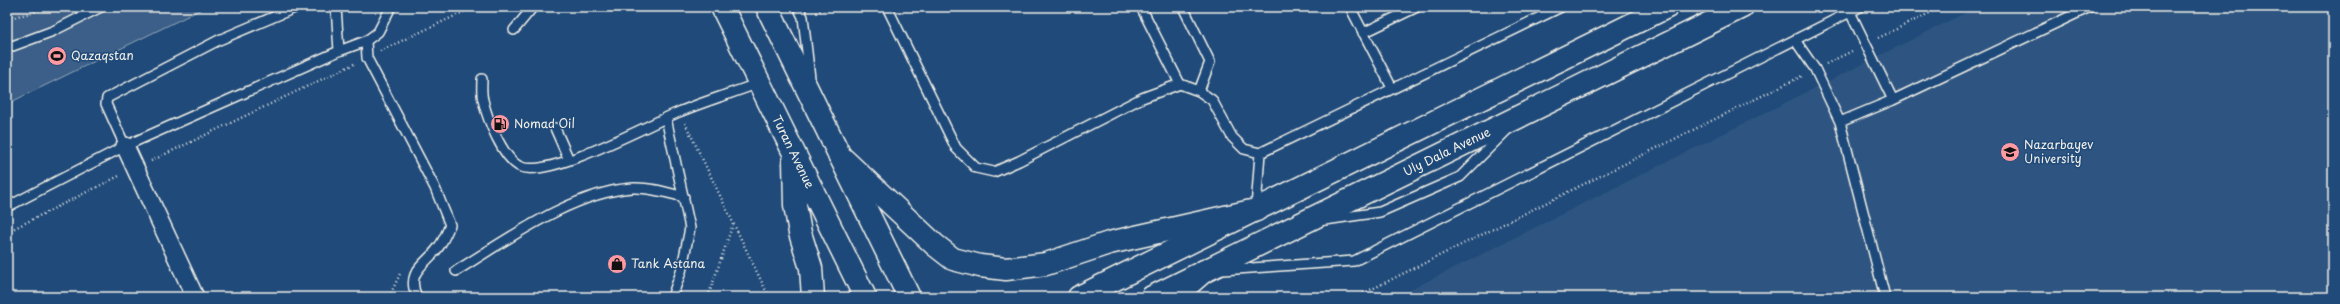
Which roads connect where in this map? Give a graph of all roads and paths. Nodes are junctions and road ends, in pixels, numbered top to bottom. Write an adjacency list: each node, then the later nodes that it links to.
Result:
1 (44, 7): 25 (path)
2 (101, 7): 31 (lane)
3 (297, 7): 46 (lane)
4 (336, 7): 32 (lane)
5 (391, 7): 29 (lane)
6 (474, 7): 33 (path)
7 (533, 7): 26 (lane)
8 (722, 7): 36 (main road, Turan Avenue)
9 (767, 7): 40 (main road)
10 (798, 7): 40 (lane)
11 (811, 7): 12 (path)
12 (828, 7)
13 (887, 7): 37 (lane)
14 (1141, 7): 37 (lane)
15 (1183, 7): 39 (lane)
16 (1350, 7): 27 (lane)
17 (1417, 7): 27 (lane)
18 (1560, 7): 38 (lane)
19 (1667, 7): 54 (main road)
20 (1742, 7): 59 (main road, Uly Dala Avenue)
21 (1860, 7): 24 (lane)
22 (1942, 7): 30 (path)
23 (2090, 7): 41 (lane)
24 (1850, 12): 28 (lane); 30 (lane)
25 (7, 18)
26 (514, 30)
27 (1363, 33): 38 (lane)
28 (1795, 40): 34 (lane); 59 (lane)
29 (366, 41): 32 (lane); 33 (lane)
30 (1866, 44): 34 (path); 41 (lane)
31 (7, 48)
32 (339, 51): 46 (lane)
33 (367, 58): 51 (path); 62 (lane)
34 (1815, 69): 44 (lane); 72 (path)
35 (482, 79): 50 (lane)
36 (759, 83): 42 (lane); 48 (main road, Turan Avenue)
37 (1180, 84): 39 (lane)
38 (1392, 88): 47 (lane)
39 (1199, 91): 47 (lane)
40 (812, 99): 49 (main road)
41 (1893, 100): 44 (lane)
42 (680, 112): 43 (lane); 55 (path)
43 (666, 118): 50 (lane); 52 (lane)
44 (1840, 122): 73 (lane)
45 (555, 128): 50 (lane)
46 (125, 146): 51 (street); 53 (lane)
47 (1260, 153): 54 (lane)
48 (794, 154): 66 (main road); 67 (main road, Turan Avenue)
49 (839, 155): 54 (main road); 68 (main road)
50 (569, 160)
51 (135, 168): 56 (path); 60 (street)
52 (684, 197): 58 (lane); 63 (lane)
53 (7, 207)
54 (1256, 210): 69 (main road)
55 (734, 223): 64 (path); 65 (path)
56 (7, 232)
57 (405, 268): 61 (path)
58 (456, 271)
59 (1204, 271): 70 (main road, Uly Dala Avenue); 71 (main road)
60 (195, 297)
61 (392, 297)
62 (417, 297)
63 (672, 297)
64 (708, 297)
65 (769, 297)
66 (813, 297)
67 (865, 297)
68 (909, 297)
69 (1080, 297)
70 (1152, 297)
71 (1174, 297)
72 (1356, 297)
73 (1885, 297)

